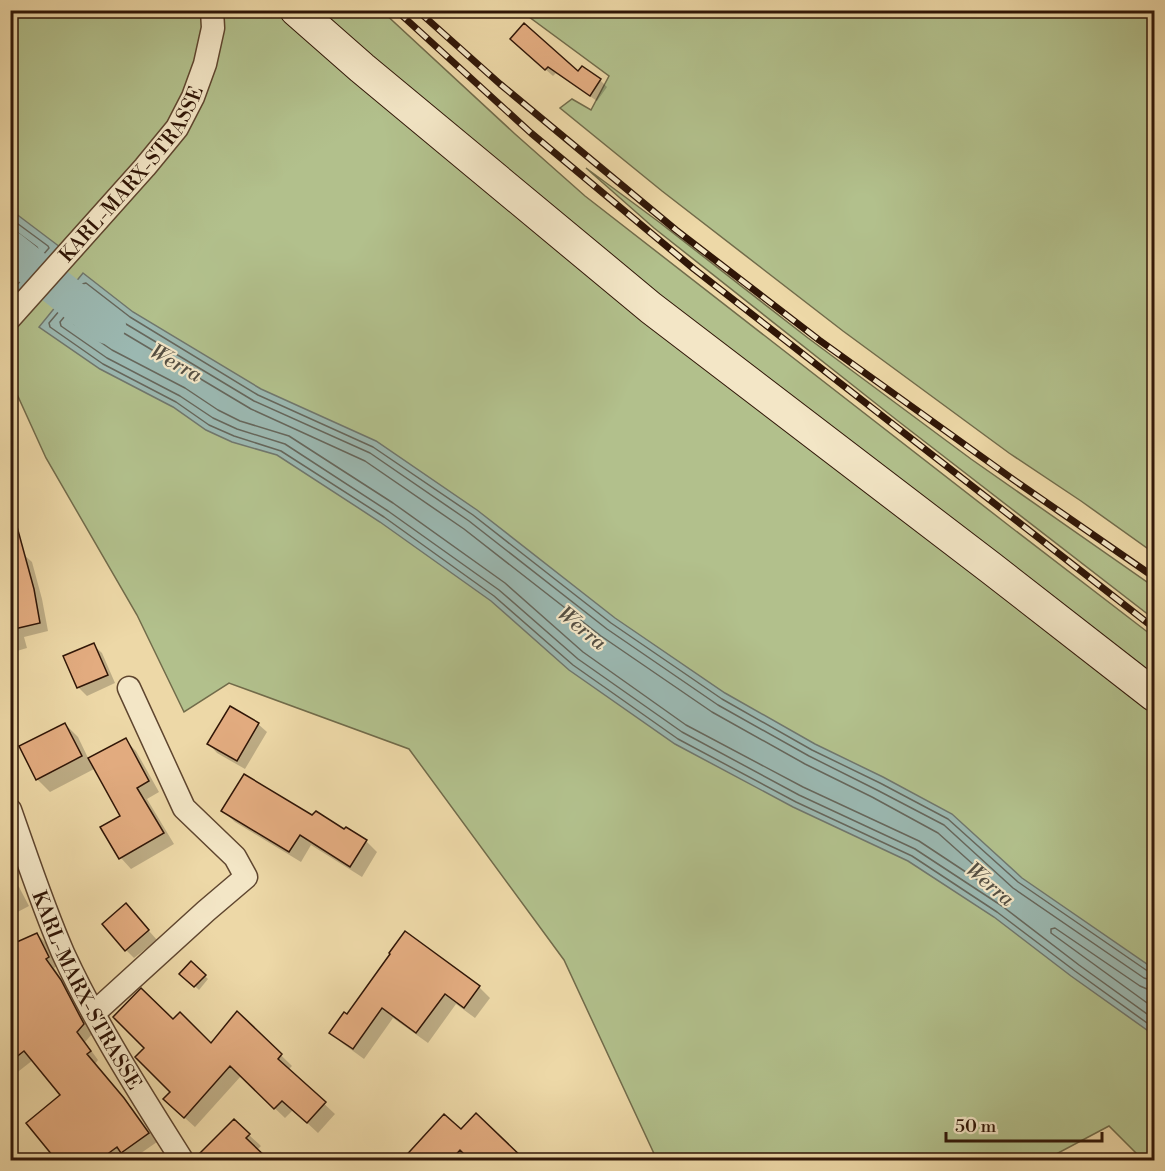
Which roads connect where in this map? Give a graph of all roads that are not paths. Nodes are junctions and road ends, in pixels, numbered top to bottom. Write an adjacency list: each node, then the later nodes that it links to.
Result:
1 (212, 10): 3 (street, KARL-MARX-STRASSE)
2 (296, 10): 5 (main road)
3 (10, 318)
4 (129, 688): 7 (street)
5 (1155, 695)
6 (10, 810): 7 (street, KARL-MARX-STRASSE)
7 (94, 1013): 8 (street, KARL-MARX-STRASSE)
8 (182, 1161)

